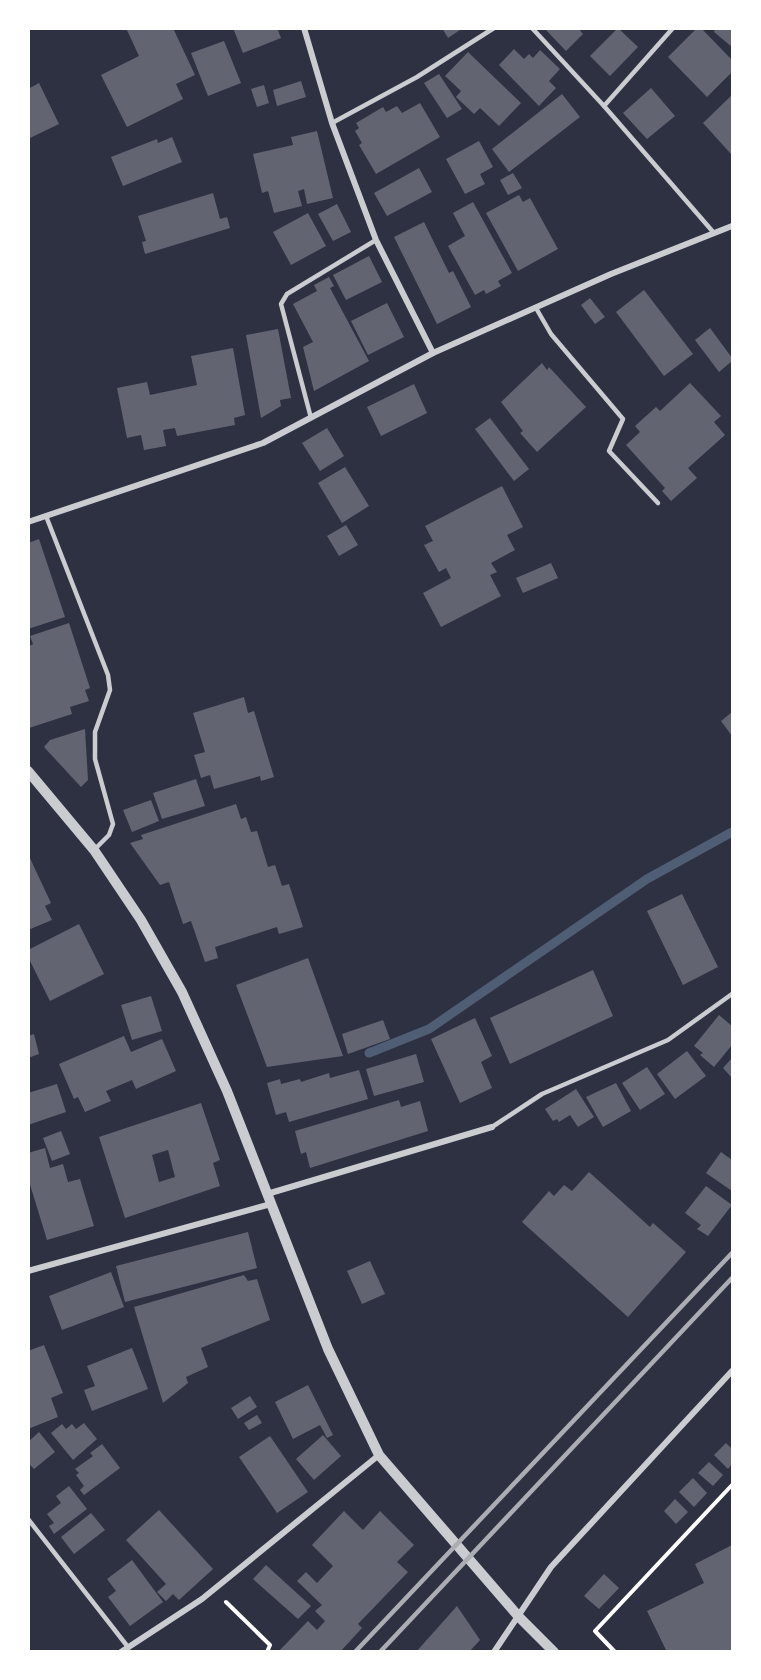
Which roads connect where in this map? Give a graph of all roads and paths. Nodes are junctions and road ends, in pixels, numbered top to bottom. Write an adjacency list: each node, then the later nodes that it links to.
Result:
1 (304, 28): 6 (street)
2 (494, 28): 6 (lane)
3 (532, 28): 5 (lane)
4 (673, 28): 5 (lane)
5 (604, 106): 8 (lane)
6 (332, 123): 9 (street)
7 (732, 226): 8 (street)
8 (714, 233): 10 (street)
9 (376, 240): 11 (street); 12 (lane)
10 (536, 308): 11 (street); 13 (lane)
11 (433, 353): 12 (street)
12 (311, 418): 14 (street)
13 (658, 503)
14 (46, 516): 15 (street); 17 (lane)
15 (28, 522)
16 (28, 771): 17 (street)
17 (94, 850): 20 (street)
18 (732, 994): 19 (lane)
19 (492, 1127): 20 (street)
20 (269, 1199): 21 (street); 23 (street)
21 (28, 1271)
22 (732, 1371): 27 (street)
23 (379, 1455): 26 (street); 27 (street)
24 (732, 1485): 33 (path)
25 (28, 1519): 28 (lane)
26 (213, 1589): 28 (street); 30 (path)
27 (519, 1617): 31 (street); 32 (street)
28 (128, 1647): 29 (street)
29 (122, 1652)
30 (267, 1652)
31 (494, 1652)
32 (554, 1652)
33 (615, 1652)

